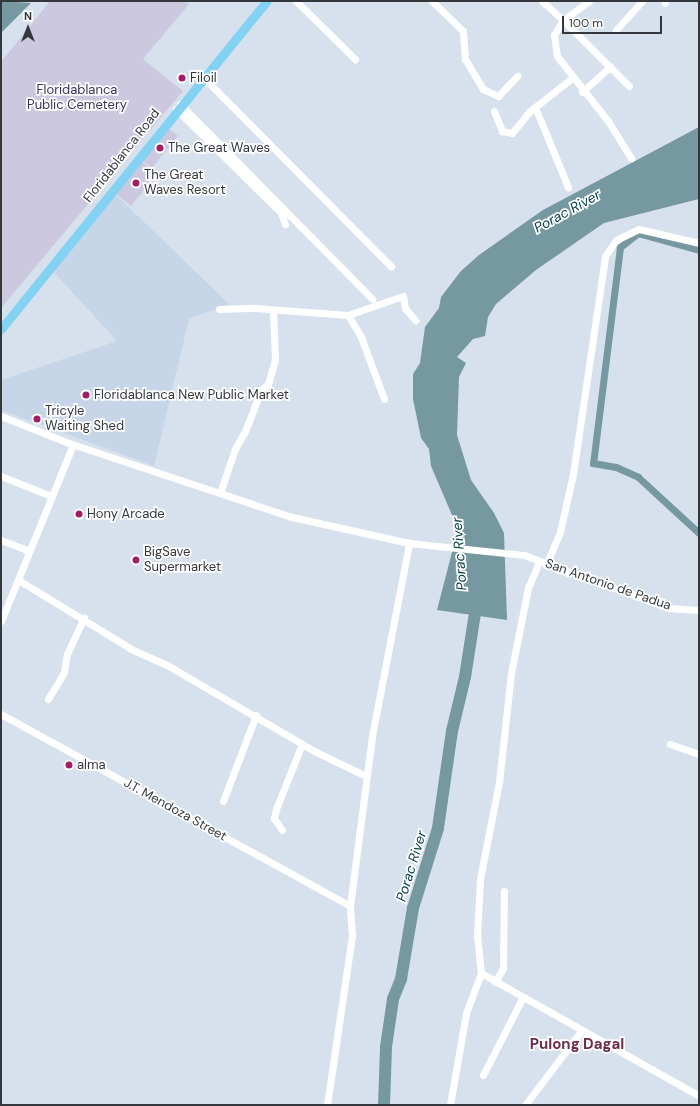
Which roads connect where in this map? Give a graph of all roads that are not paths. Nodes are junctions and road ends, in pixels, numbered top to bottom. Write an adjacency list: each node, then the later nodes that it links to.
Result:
1 (267, 1): 12 (main road, Floridablanca Road)
2 (296, 1): 9 (street)
3 (432, 1): 11 (street)
4 (542, 1): 7 (street)
5 (589, 1): 7 (street)
6 (642, 1): 8 (street)
7 (563, 20): 10 (street); 13 (street)
8 (616, 30)
9 (355, 59)
10 (610, 67): 14 (street); 15 (street)
11 (517, 76)
12 (203, 77): 16 (main road, Floridablanca Road); 23 (street)
13 (572, 78): 15 (street); 17 (street)
14 (629, 86)
15 (582, 92): 19 (street)
16 (178, 107): 21 (street); 24 (street); 29 (main road, Floridablanca Road)
17 (535, 107): 18 (street); 20 (street)
18 (494, 111)
19 (631, 158)
20 (568, 187)
21 (285, 224)
22 (699, 243): 39 (street)
23 (391, 266)
24 (372, 299)
25 (219, 309): 26 (street)
26 (273, 310): 27 (street); 34 (street)
27 (348, 315): 28 (street); 30 (street)
28 (415, 320)
29 (1, 329)
30 (384, 399)
31 (1, 416): 32 (street, San Antonio de Padua)
32 (73, 445): 34 (street, San Antonio de Padua); 35 (street)
33 (1, 476): 35 (street)
34 (220, 493): 37 (street, San Antonio de Padua)
35 (51, 496): 38 (street)
36 (1, 540): 38 (street)
37 (409, 543): 39 (street, San Antonio de Padua); 50 (street)
38 (29, 551): 40 (street)
39 (542, 564): 41 (street, San Antonio de Padua); 55 (street)
40 (20, 581): 42 (street); 43 (street)
41 (699, 610)
42 (84, 618): 44 (street); 46 (street)
43 (1, 621)
44 (48, 699)
45 (1, 714): 54 (street, J.T. Mendoza Street)
46 (256, 715): 47 (street); 51 (street)
47 (302, 744): 50 (street); 52 (street)
48 (670, 744): 49 (street)
49 (699, 754)
50 (366, 776): 54 (street)
51 (224, 801)
52 (282, 830)
53 (504, 891): 56 (street)
54 (350, 906): 61 (street)
55 (481, 973): 56 (street); 62 (street)
56 (495, 982): 57 (street)
57 (523, 997): 58 (street); 59 (street)
58 (581, 1030): 60 (street); 63 (street)
59 (483, 1075)
60 (699, 1096)
61 (327, 1105)
62 (450, 1105)
63 (525, 1105)

